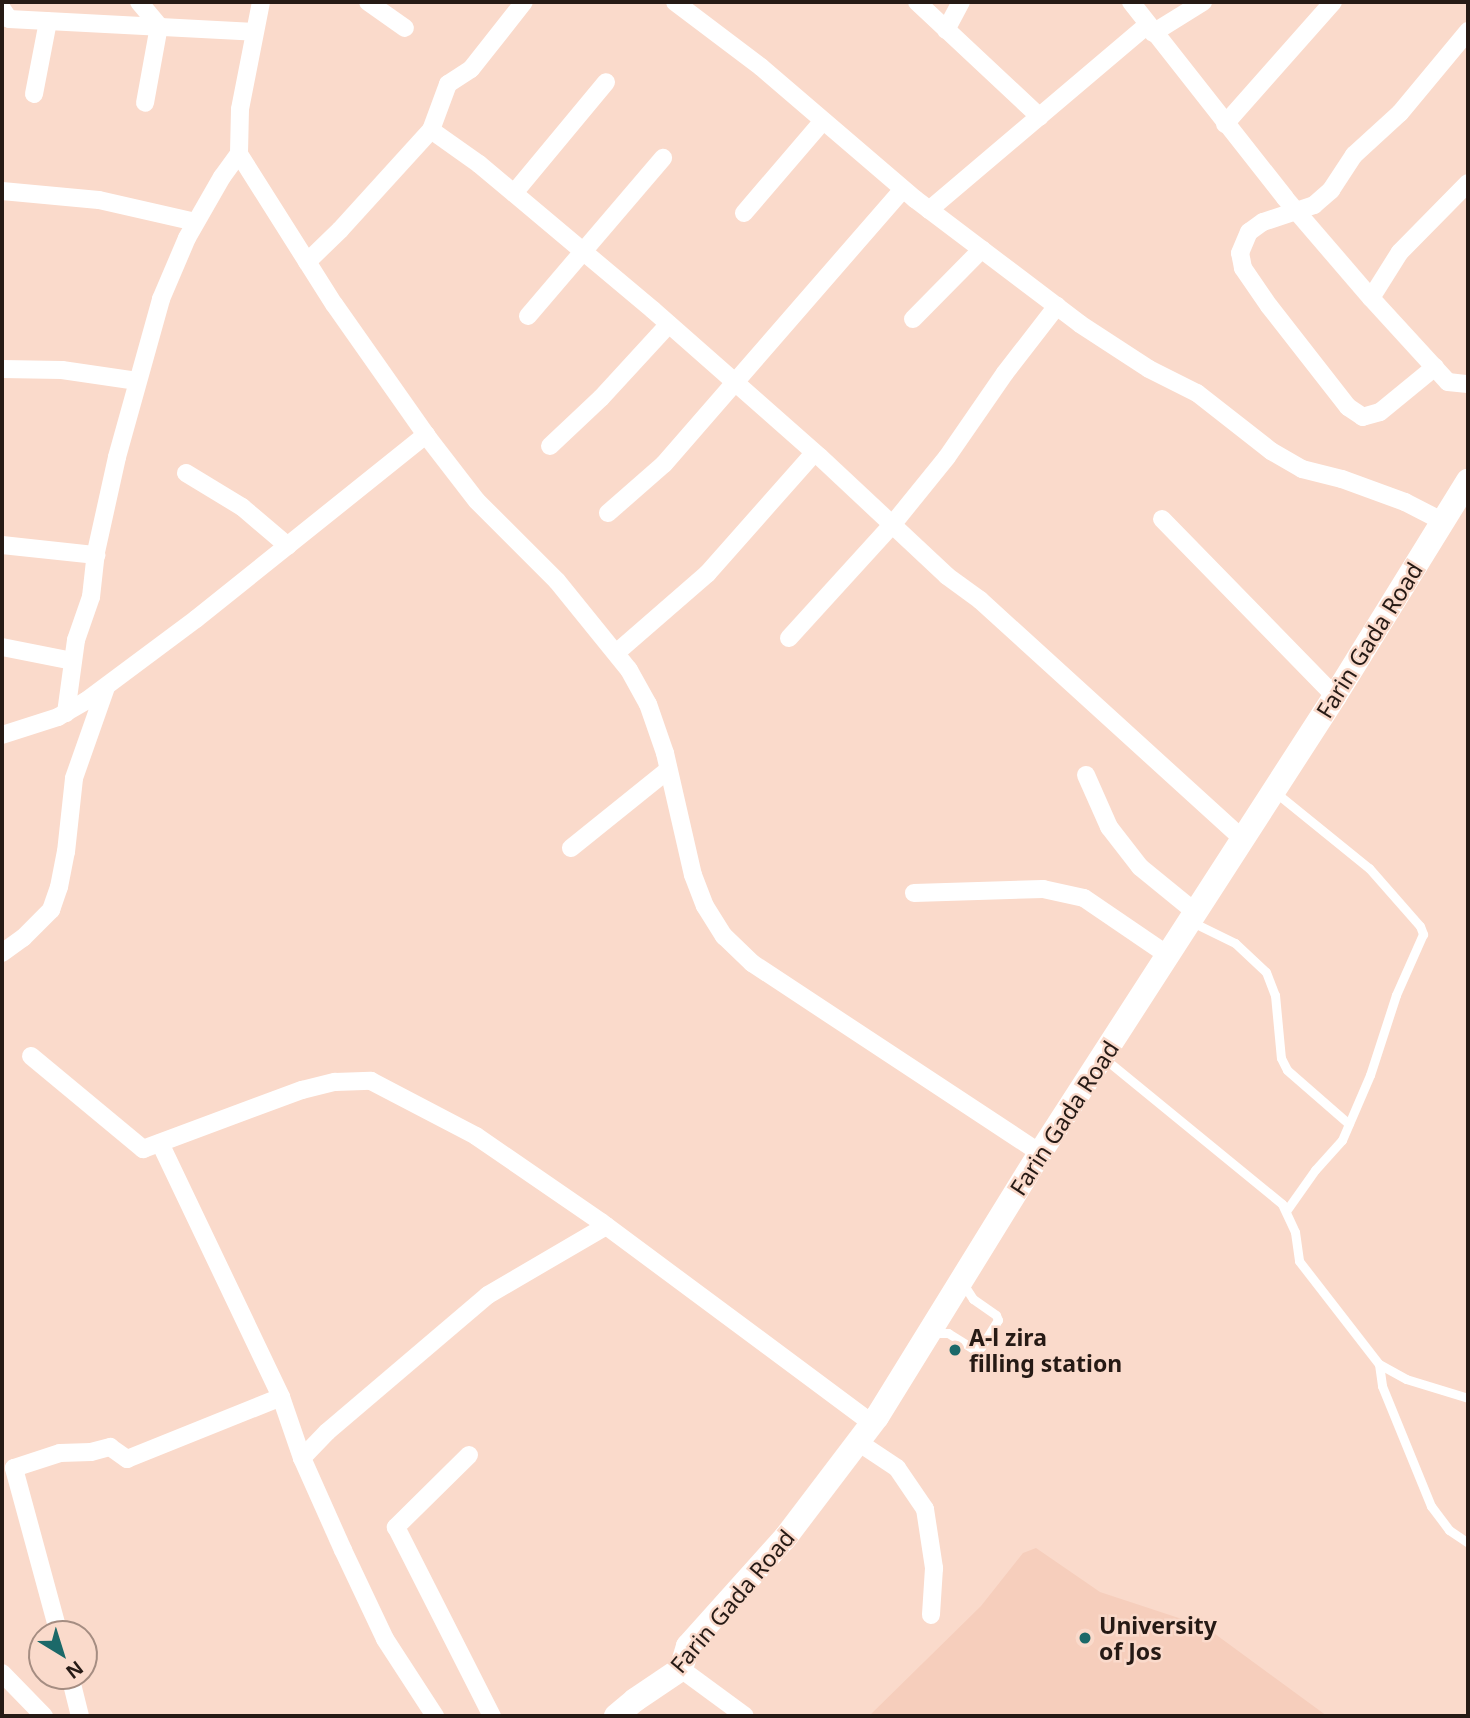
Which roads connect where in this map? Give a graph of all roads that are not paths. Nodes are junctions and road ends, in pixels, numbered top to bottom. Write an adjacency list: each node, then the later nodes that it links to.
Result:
1 (139, 2): 13 (street)
2 (261, 2): 18 (street)
3 (368, 2): 14 (street)
4 (524, 2): 25 (street)
5 (675, 2): 23 (street)
6 (917, 2): 16 (street)
7 (961, 2): 16 (street)
8 (1131, 2): 15 (street)
9 (1203, 2): 15 (street)
10 (1333, 2): 24 (street)
11 (2, 9): 12 (street)
12 (48, 21): 13 (street); 20 (street)
13 (159, 26): 18 (street); 21 (street)
14 (405, 28)
15 (1150, 29): 22 (street); 24 (street)
16 (946, 30): 22 (street)
17 (1468, 31): 33 (street)
18 (255, 32): 26 (street)
19 (606, 82): 31 (street)
20 (34, 94)
21 (145, 103)
22 (1040, 117): 32 (street)
23 (822, 122): 29 (street); 34 (street)
24 (1225, 124): 33 (street)
25 (431, 130): 31 (street); 38 (street)
26 (239, 154): 35 (street); 38 (street)
27 (663, 158): 37 (street)
28 (1468, 183): 39 (street)
29 (903, 190): 32 (street); 47 (street)
30 (2, 191): 35 (street)
31 (514, 192): 37 (street)
32 (929, 210): 36 (street)
33 (1295, 210): 39 (street); 44 (street)
34 (744, 212)
35 (196, 222): 46 (street)
36 (982, 249): 40 (street); 42 (street)
37 (584, 252): 41 (street); 43 (street)
38 (307, 262): 49 (street)
39 (1371, 298): 44 (street)
40 (1057, 306): 56 (street); 57 (street)
41 (528, 316)
42 (913, 319)
43 (669, 324): 47 (street); 50 (street)
44 (1434, 367): 48 (street)
45 (2, 369): 46 (street)
46 (137, 381): 60 (street)
47 (735, 382): 51 (street); 54 (street)
48 (1468, 384)
49 (426, 435): 59 (street); 63 (street)
50 (550, 446)
51 (814, 453): 57 (street); 63 (street)
52 (186, 473): 59 (street)
53 (1468, 481): 56 (main road, Farin Gada Road)
54 (608, 513)
55 (1162, 519): 66 (street)
56 (1442, 521): 66 (main road, Farin Gada Road)
57 (892, 525): 61 (street); 72 (street)
58 (2, 545): 60 (street)
59 (288, 546): 65 (street)
60 (96, 555): 64 (street)
61 (789, 638)
62 (2, 647): 64 (street)
63 (616, 653): 69 (street)
64 (73, 661): 67 (street)
65 (106, 687): 67 (street); 76 (street)
66 (1335, 696): 71 (main road, Farin Gada Road)
67 (66, 712): 68 (street)
68 (2, 735)
69 (668, 771): 73 (street); 82 (street)
70 (1086, 775): 75 (street)
71 (1274, 791): 72 (main road, Farin Gada Road); 80 (lane)
72 (1243, 839): 75 (main road, Farin Gada Road)
73 (571, 848)
74 (914, 893): 77 (street)
75 (1191, 916): 77 (main road, Farin Gada Road); 80 (lane)
76 (2, 953)
77 (1166, 954): 79 (main road, Farin Gada Road)
78 (30, 1056): 81 (street)
79 (1103, 1058): 82 (main road, Farin Gada Road); 83 (lane)
80 (1349, 1124): 83 (lane)
81 (160, 1143): 84 (street); 88 (street)
82 (1040, 1153): 85 (main road, Farin Gada Road)
83 (1286, 1211): 87 (lane)
84 (606, 1226): 90 (street); 92 (street)
85 (962, 1280): 86 (main road, Farin Gada Road); 86 (lane)
86 (929, 1333): 90 (main road, Farin Gada Road)
87 (1379, 1364): 89 (lane); 93 (lane)
88 (281, 1397): 92 (street); 95 (street)
89 (1468, 1398)
90 (865, 1432): 94 (street); 96 (main road, Farin Gada Road)
91 (469, 1455): 102 (street)
92 (302, 1458): 101 (street)
93 (1468, 1543)
94 (932, 1615)
95 (55, 1620)
96 (681, 1669): 103 (main road, Farin Gada Road); 104 (street)
97 (2, 1673): 99 (street)
98 (74, 1690): 100 (street)
99 (44, 1716)
100 (80, 1716)
101 (435, 1716)
102 (492, 1716)
103 (616, 1716)
104 (745, 1716)

